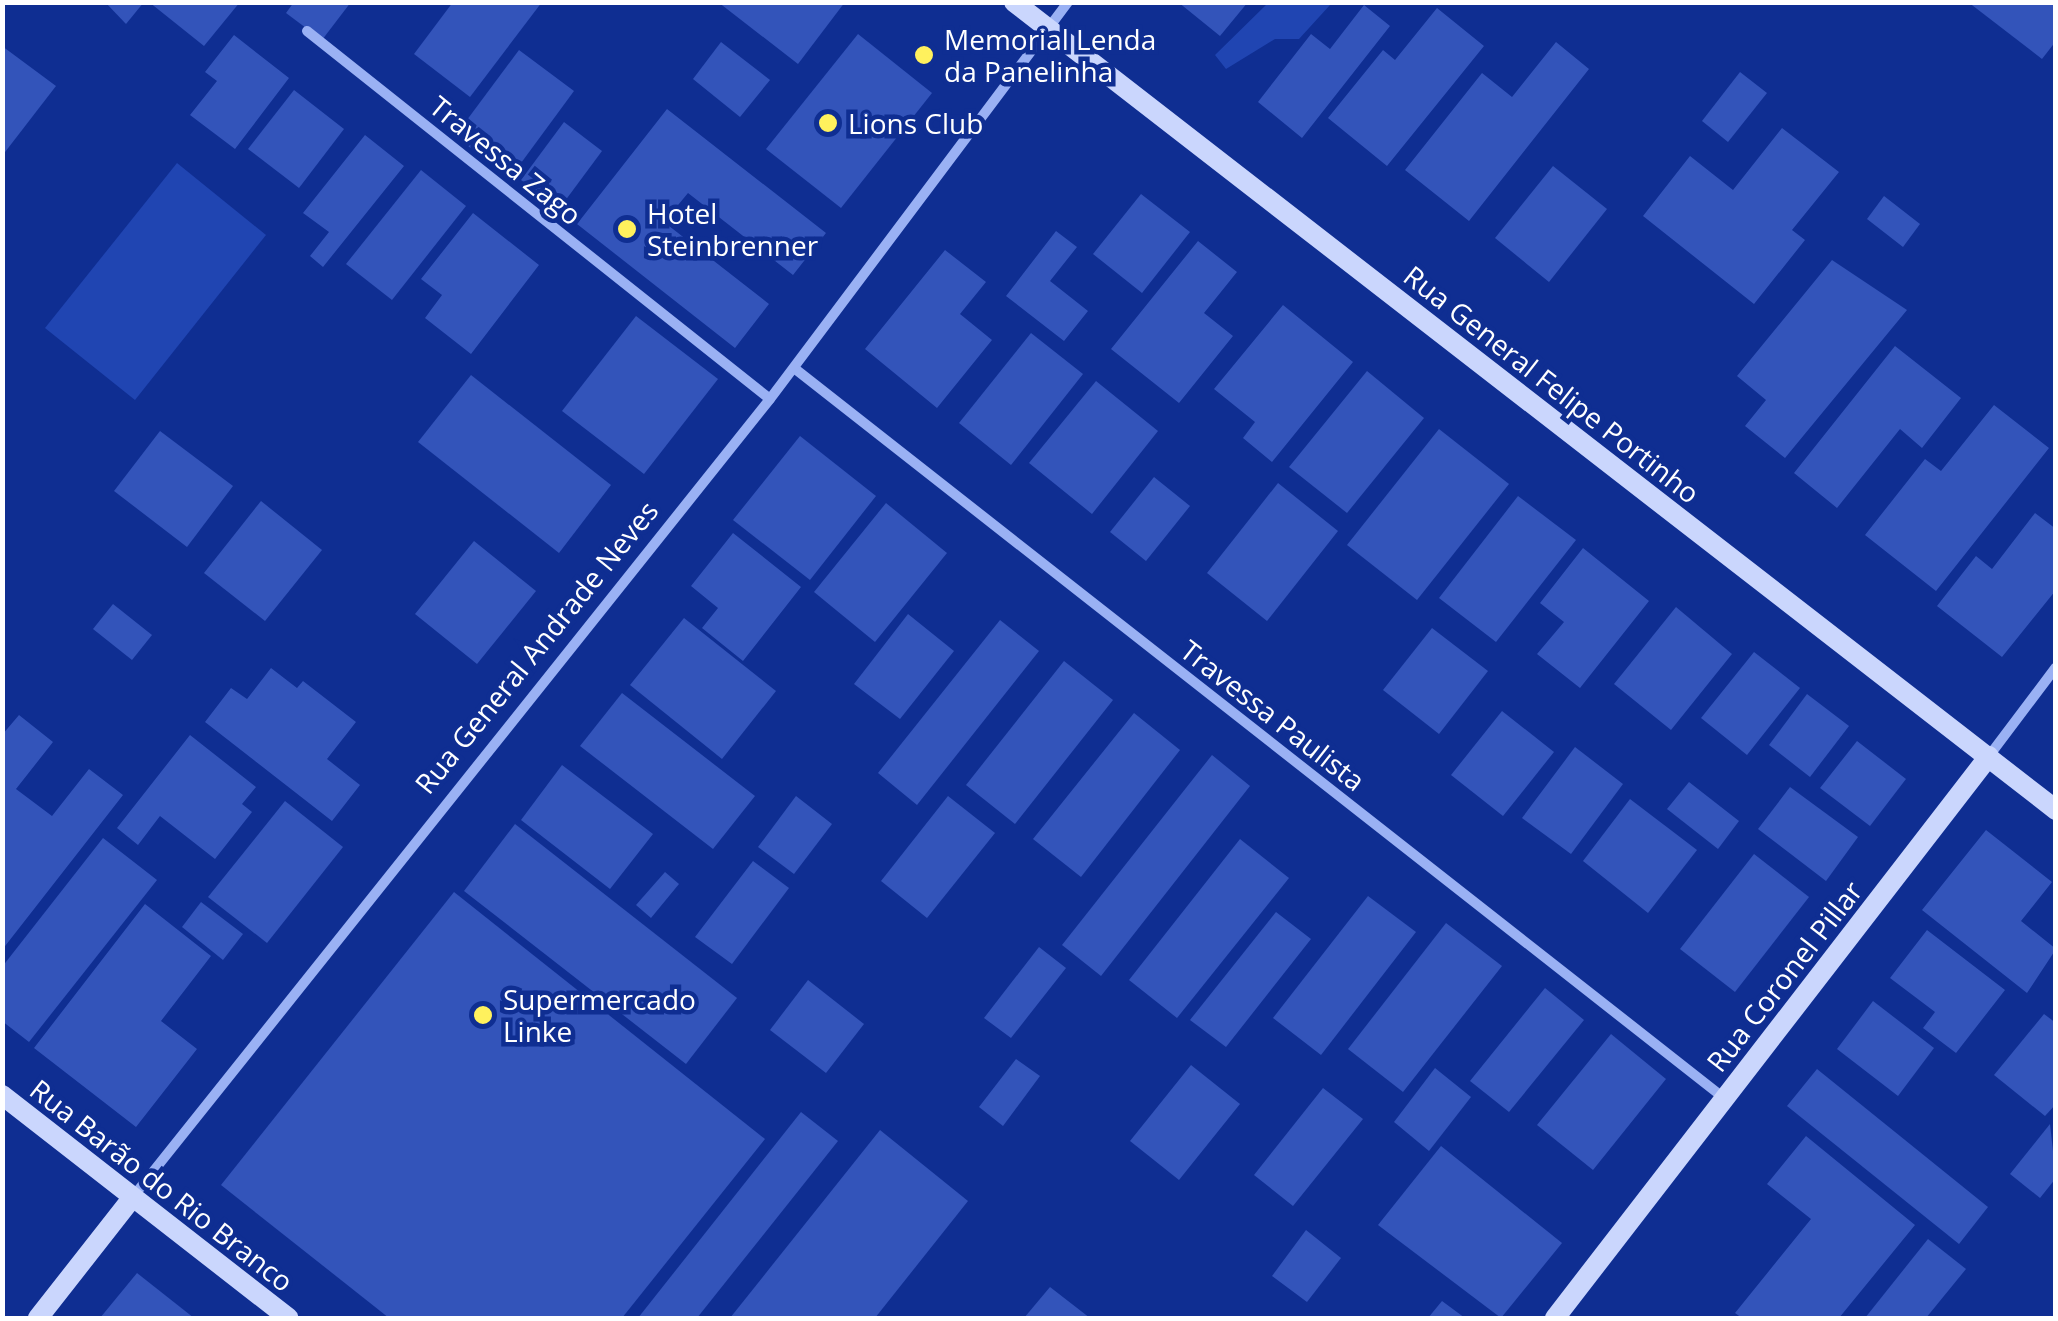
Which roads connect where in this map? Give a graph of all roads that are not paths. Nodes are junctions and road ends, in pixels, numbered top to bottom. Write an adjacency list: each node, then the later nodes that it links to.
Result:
1 (1014, 2): 3 (street, Rua General Felipe Portinho)
2 (1068, 2): 3 (street, Rua General Andrade Neves)
3 (1048, 29): 5 (street, Rua General Andrade Neves); 8 (street, Rua General Felipe Portinho)
4 (308, 31): 6 (street, Travessa Zago)
5 (794, 368): 6 (street, Rua General Andrade Neves); 11 (street, Travessa Paulista)
6 (770, 398): 12 (street, Rua General Andrade Neves)
7 (2056, 667): 8 (street, Rua Coronel Pillar)
8 (1988, 756): 9 (street, Rua General Felipe Portinho); 11 (street, Rua Coronel Pillar)
9 (2056, 810)
10 (2, 1095): 12 (street, Rua Barão do Rio Branco)
11 (1724, 1098): 15 (street, Rua Coronel Pillar)
12 (132, 1198): 13 (street, Rua General Andrade Neves); 14 (street, Rua Barão do Rio Branco)
13 (38, 1318)
14 (288, 1318)
15 (1554, 1318)

